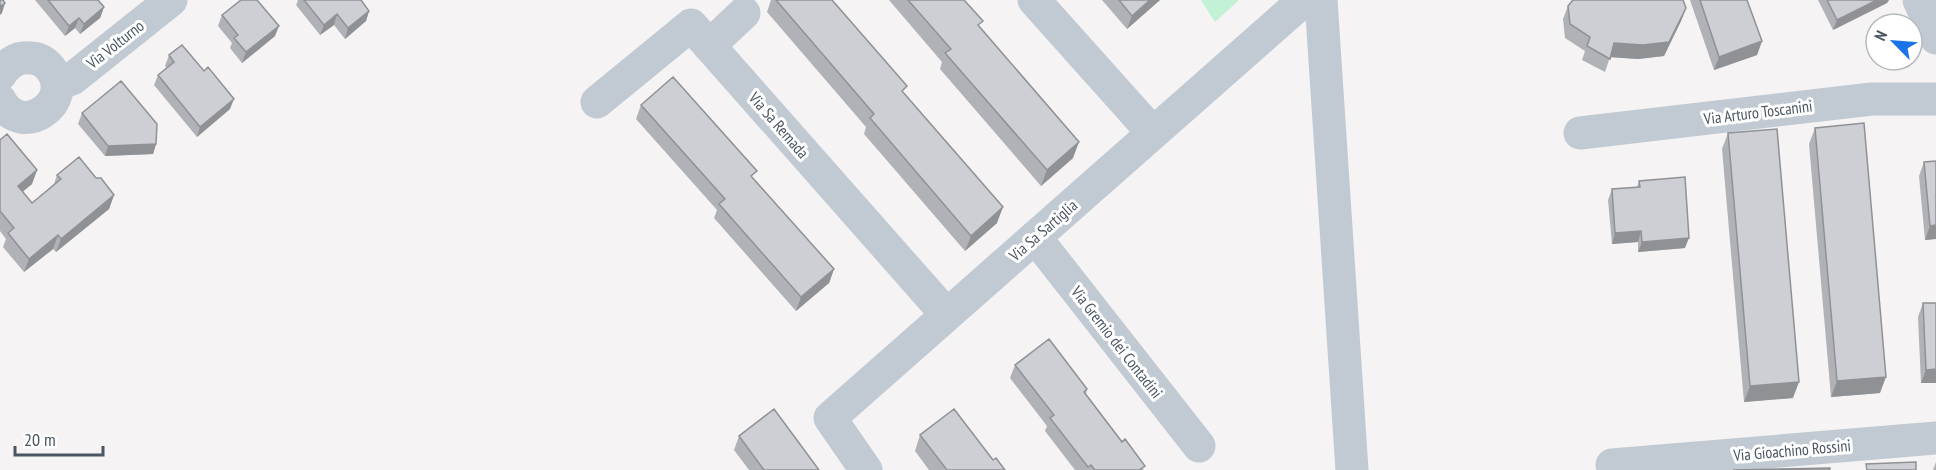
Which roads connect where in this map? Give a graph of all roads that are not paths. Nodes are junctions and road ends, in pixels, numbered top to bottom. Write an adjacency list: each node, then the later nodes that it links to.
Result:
1 (171, 0): 10 (street, Via Volturno)
2 (1034, 0): 14 (street)
3 (1304, 0): 14 (street, Via Sa Sartiglia)
4 (1322, 0): 22 (street)
5 (1919, 0): 7 (street)
6 (744, 13): 8 (street)
7 (1936, 38)
8 (709, 46): 13 (street, Via Sa Remada); 17 (street, Via Sa Remada)
9 (0, 75): 10 (street)
10 (57, 82): 12 (street)
11 (1936, 99): 15 (street, Via Arturo Toscanini)
12 (0, 100)
13 (597, 102)
14 (1153, 133): 16 (street, Via Sa Sartiglia)
15 (1580, 133)
16 (1035, 237): 17 (street, Via Sa Sartiglia); 19 (street, Via Gremio dei Contadini)
17 (947, 315): 21 (street, Via Sa Sartiglia)
18 (1936, 438): 20 (street, Via Gioachino Rossini)
19 (1199, 446)
20 (1612, 465)
21 (866, 470)
22 (1352, 470)

